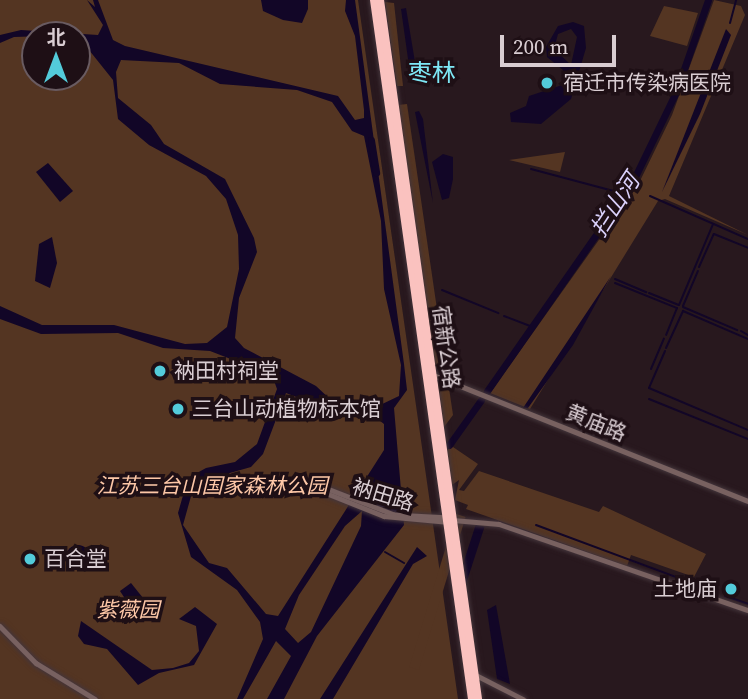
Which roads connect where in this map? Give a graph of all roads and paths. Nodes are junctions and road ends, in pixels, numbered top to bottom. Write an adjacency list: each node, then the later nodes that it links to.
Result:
1 (374, 0): 6 (highway, 宿新公路)
2 (380, 0): 3 (highway, 宿新公路)
3 (432, 375): 5 (street, 黄庙路); 6 (highway, 宿新公路)
4 (307, 483): 6 (street, 衲田路)
5 (748, 501)
6 (451, 520): 7 (street, 衲田路); 9 (highway, 宿新公路); 11 (highway, 宿新公路)
7 (748, 611)
8 (0, 626): 10 (street)
9 (475, 674): 12 (highway, 宿新公路); 13 (street)
10 (95, 699)
11 (472, 699)
12 (478, 699)
13 (523, 699)

